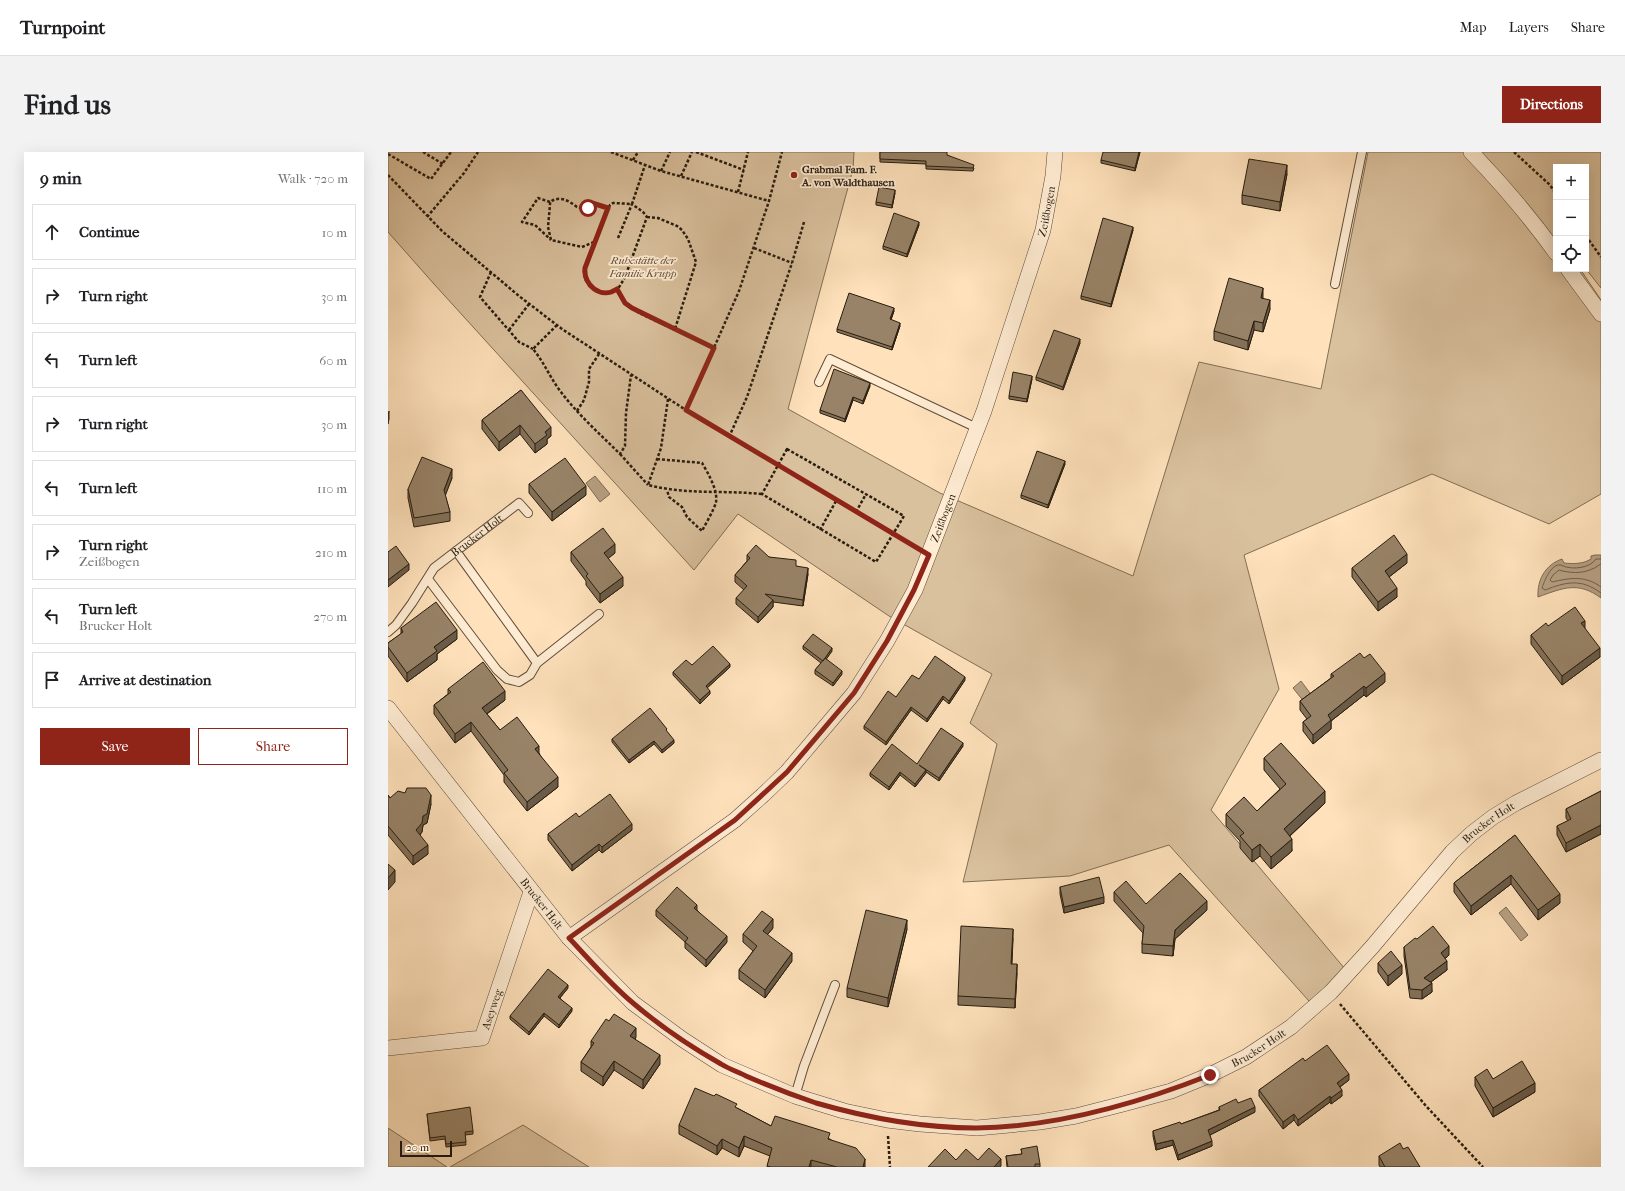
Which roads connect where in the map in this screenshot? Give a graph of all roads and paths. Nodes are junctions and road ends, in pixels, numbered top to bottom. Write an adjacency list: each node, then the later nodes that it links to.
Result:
1 (423, 152): 17 (path)
2 (451, 152): 17 (path)
3 (478, 152): 29 (path)
4 (611, 152): 16 (path)
5 (638, 152): 16 (path)
6 (670, 152): 20 (path)
7 (692, 152): 22 (path)
8 (696, 152): 19 (path)
9 (748, 152): 19 (path)
10 (782, 152): 25 (path)
11 (1055, 152): 57 (street, Zeißbogen)
12 (1362, 152): 42 (lane)
13 (1471, 152): 37 (street)
14 (1514, 152): 23 (path)
15 (388, 154): 17 (path)
16 (634, 160): 18 (path)
17 (443, 164)
18 (645, 165): 20 (path); 27 (path)
19 (744, 170): 24 (path)
20 (661, 171): 22 (path)
21 (388, 175): 29 (path)
22 (680, 176): 24 (path)
23 (1553, 191)
24 (738, 192): 25 (path)
25 (769, 201): 36 (path)
26 (550, 202): 28 (path); 33 (path); 33 (path)
27 (632, 204): 28 (path); 30 (path); 32 (path)
28 (608, 208): 35 (path)
29 (427, 217): 40 (path)
30 (647, 217): 43 (path); 47 (path)
31 (804, 222): 39 (path)
32 (618, 238)
33 (551, 240): 35 (path)
34 (1589, 240): 38 (path)
35 (595, 242): 43 (path)
36 (754, 248): 39 (path); 49 (path)
37 (1553, 249)
38 (1601, 257)
39 (792, 263): 58 (path)
40 (490, 272): 44 (path); 48 (path)
41 (1570, 272): 45 (street)
42 (1335, 284)
43 (617, 289): 47 (path)
44 (529, 304): 46 (path); 48 (path)
45 (1601, 314)
46 (557, 325): 50 (path); 51 (path)
47 (675, 329): 49 (path)
48 (509, 330): 50 (path)
49 (714, 348): 55 (path)
50 (533, 349): 56 (path)
51 (599, 354): 52 (path); 56 (path)
52 (631, 375): 54 (path); 59 (path)
53 (819, 382): 57 (lane)
54 (668, 399): 55 (path); 60 (path)
55 (686, 410): 58 (path)
56 (577, 411): 59 (path)
57 (977, 428): 73 (street, Zeißbogen)
58 (729, 437): 61 (path)
59 (620, 454): 62 (path)
60 (657, 459): 62 (path); 64 (path)
61 (778, 466): 65 (path); 66 (path); 67 (path)
62 (648, 485): 63 (path)
63 (667, 490): 64 (path); 64 (path)
64 (715, 492): 65 (path)
65 (762, 494): 70 (path)
66 (866, 494): 68 (path); 71 (path)
67 (836, 501): 68 (path); 70 (path)
68 (856, 512): 71 (path)
69 (528, 513): 72 (lane, Brucker Holt)
70 (820, 530): 71 (path)
71 (894, 535): 73 (path)
72 (456, 551): 74 (lane, Brucker Holt); 77 (lane)
73 (929, 555): 81 (street, Zeißbogen)
74 (428, 579): 76 (lane, Brucker Holt); 77 (lane)
75 (599, 614): 77 (lane)
76 (388, 632)
77 (537, 664)
78 (388, 708): 80 (street, Brucker Holt)
79 (1601, 760): 83 (street, Brucker Holt)
80 (531, 892): 81 (street, Brucker Holt); 84 (street, Aseyweg)
81 (569, 938): 85 (street, Brucker Holt)
82 (835, 985): 85 (lane)
83 (1331, 992): 86 (street, Brucker Holt); 88 (path)
84 (388, 1048)
85 (795, 1096): 86 (street, Brucker Holt)
86 (887, 1120): 87 (path)
87 (890, 1167)
88 (1483, 1167)

